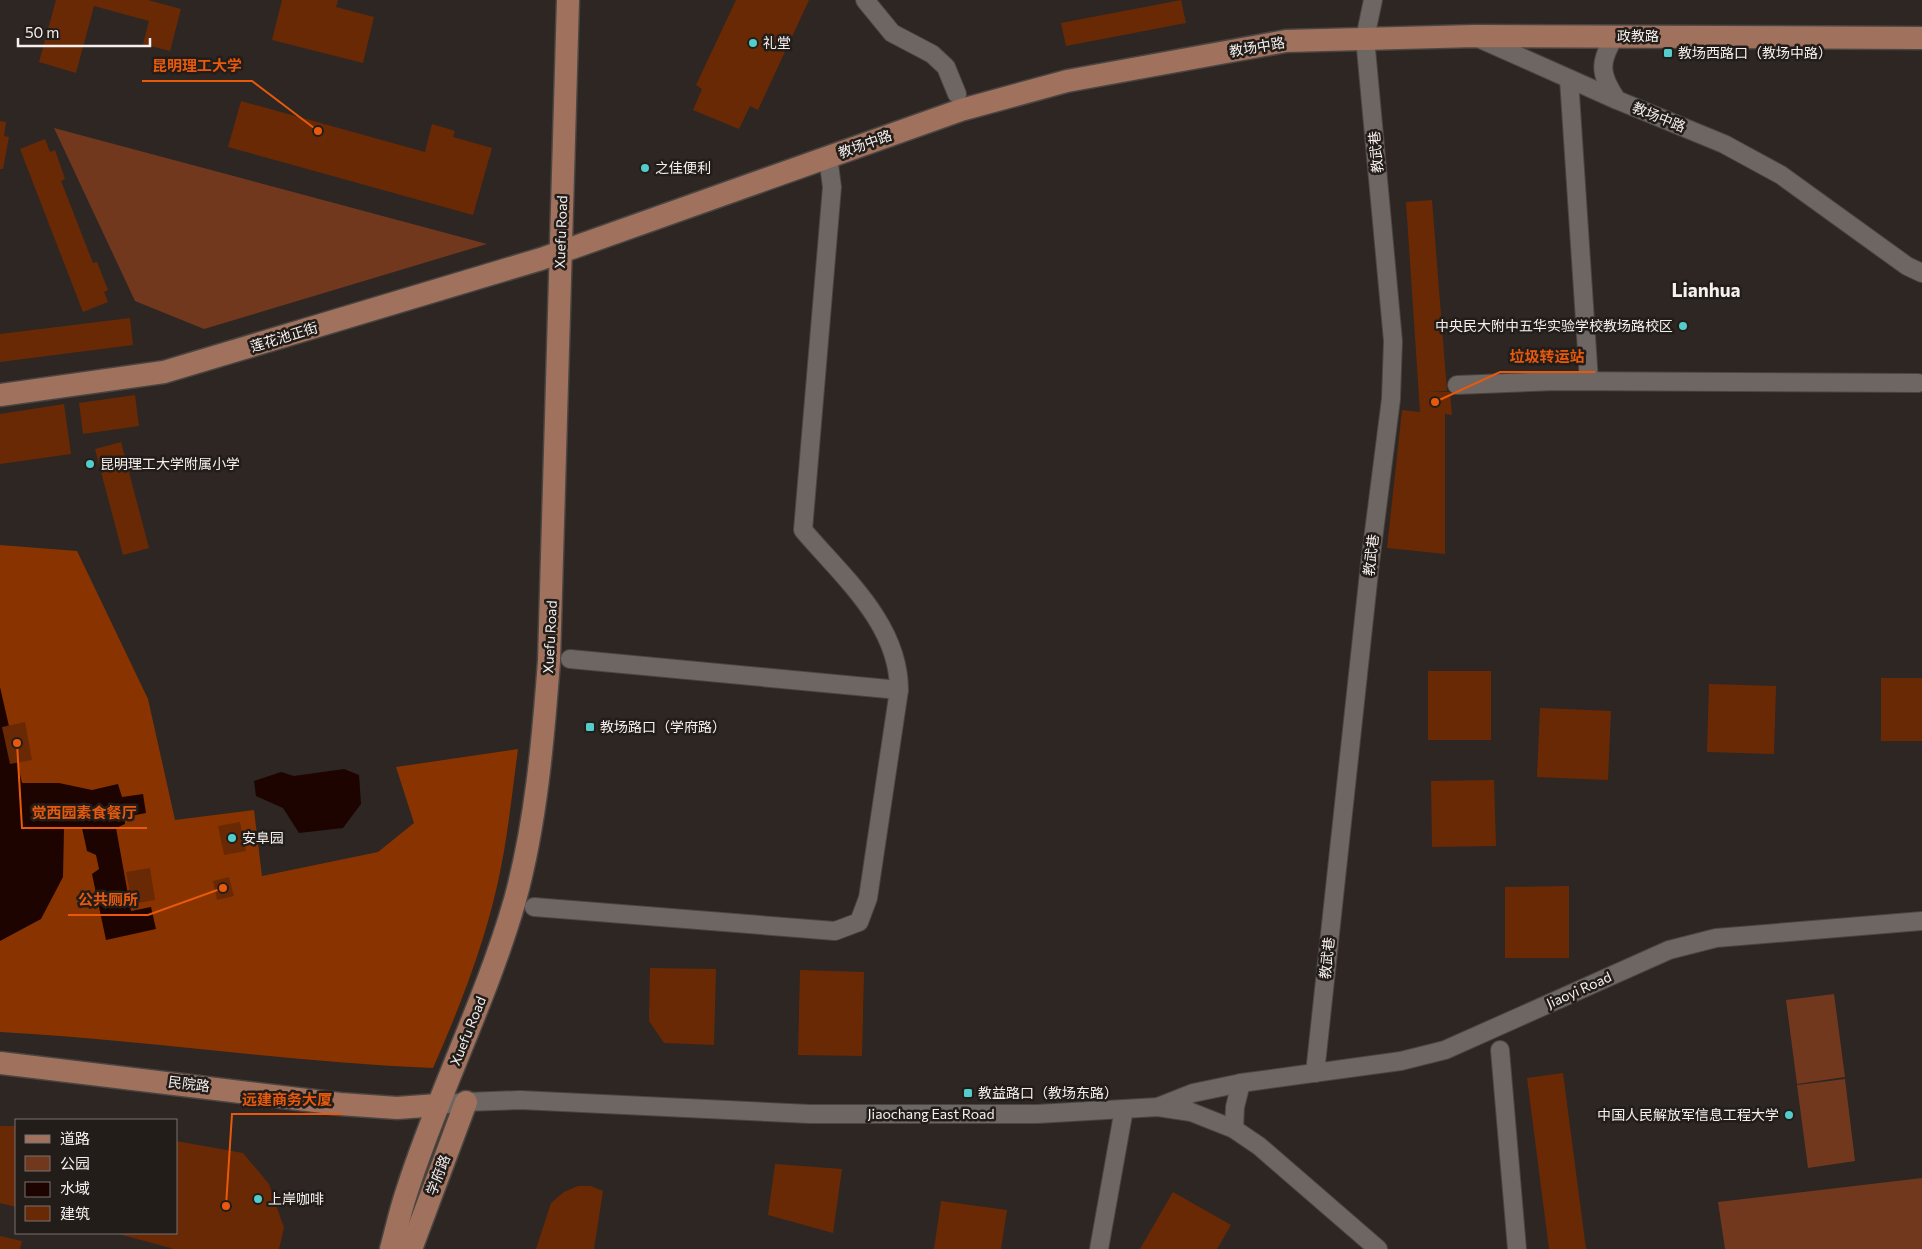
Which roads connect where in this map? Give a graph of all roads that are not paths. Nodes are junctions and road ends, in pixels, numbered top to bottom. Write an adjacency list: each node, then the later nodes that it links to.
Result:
1 (568, 0): 12 (main road, Xuefu Road)
2 (865, 0): 9 (street)
3 (1372, 0): 6 (street, 教武巷)
4 (1475, 36): 5 (main road, 政教路); 6 (main road, 教场中路); 8 (street, 教场中路)
5 (1615, 36): 7 (main road, 政教路); 10 (street)
6 (1365, 38): 11 (main road, 教场中路); 24 (street, 教武巷)
7 (1922, 38)
8 (1569, 79): 10 (street, 教场中路); 14 (street)
9 (957, 94)
10 (1617, 100): 13 (street, 教场中路)
11 (828, 157): 12 (main road, 教场中路); 19 (street)
12 (561, 251): 17 (main road, 莲花池正街); 27 (main road, Xuefu Road)
13 (1922, 273)
14 (1588, 381): 15 (street); 16 (street)
15 (1918, 383)
16 (1457, 385)
17 (0, 395)
18 (570, 659): 19 (street)
19 (899, 690): 20 (street)
20 (534, 907)
21 (1922, 921): 24 (street, Jiaoyi Road)
22 (1500, 1050): 35 (street)
23 (0, 1062): 27 (main road, 民院路)
24 (1315, 1072): 25 (street, Jiaoyi Road)
25 (1242, 1083): 28 (street, Jiaoyi Road); 30 (street)
26 (466, 1102): 27 (street, Jiaochang East Road); 29 (street, Jiaochang East Road); 32 (main road, 学府路)
27 (438, 1105): 31 (main road, Xuefu Road)
28 (1158, 1107): 29 (street, Jiaochang East Road); 30 (street, Jiaochang East Road)
29 (1124, 1109): 33 (street)
30 (1234, 1129): 34 (street, Jiaochang East Road)
31 (391, 1249)
32 (411, 1249)
33 (1099, 1249)
34 (1378, 1249)
35 (1517, 1249)

